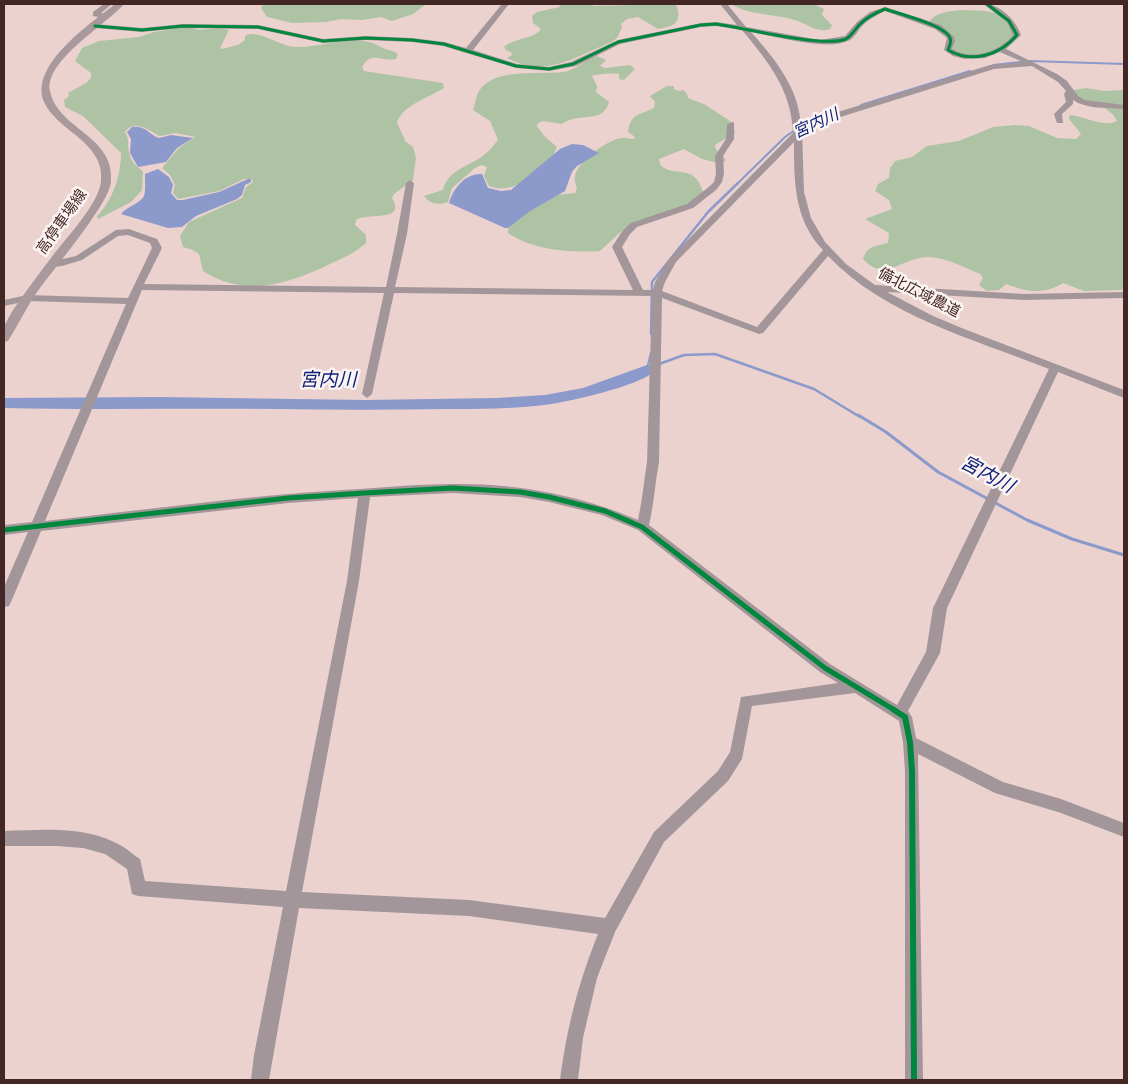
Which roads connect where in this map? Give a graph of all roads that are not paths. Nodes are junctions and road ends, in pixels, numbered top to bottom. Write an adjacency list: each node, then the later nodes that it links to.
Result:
1 (108, 4): 8 (street)
2 (120, 4): 8 (main road, 高停車場線)
3 (504, 4): 11 (street)
4 (723, 4): 10 (street, 備北広域農道)
5 (896, 4): 7 (street)
6 (987, 4): 12 (street)
7 (882, 9): 10 (street); 12 (street)
8 (105, 17): 9 (main road, 高停車場線)
9 (95, 26): 11 (street); 21 (main road, 高停車場線)
10 (742, 28): 11 (street); 18 (street, 備北広域農道)
11 (469, 50)
12 (1001, 50): 13 (street)
13 (1031, 62): 14 (street); 18 (street)
14 (1070, 91): 15 (street); 16 (street)
15 (1124, 107)
16 (1060, 122)
17 (731, 124): 25 (street)
18 (799, 129): 20 (street, 備北広域農道); 26 (street)
19 (410, 183): 24 (street)
20 (828, 250): 23 (street, 備北広域農道); 26 (street)
21 (53, 264): 22 (street); 28 (main road, 高停車場線)
22 (138, 287): 24 (street); 29 (street)
23 (872, 288): 27 (street); 33 (street, 備北広域農道)
24 (391, 290): 25 (street); 34 (street)
25 (638, 292): 26 (street)
26 (657, 293): 38 (street)
27 (1124, 295)
28 (27, 298): 29 (street); 30 (street); 31 (main road, 高停車場線); 32 (main road, 高停車場線)
29 (132, 301): 37 (street)
30 (4, 303)
31 (4, 320)
32 (4, 338)
33 (1055, 367): 35 (street, 備北広域農道); 42 (street)
34 (367, 394)
35 (1124, 394)
36 (365, 492): 37 (street); 38 (street); 46 (street)
37 (38, 525): 39 (street); 40 (street)
38 (642, 527): 41 (street)
39 (4, 530)
40 (4, 602)
41 (857, 687): 42 (street); 47 (street)
42 (900, 713): 43 (street)
43 (910, 742): 44 (street); 50 (street)
44 (1124, 830)
45 (4, 838): 46 (street)
46 (292, 900): 47 (street); 48 (street)
47 (609, 927): 49 (street)
48 (260, 1080)
49 (569, 1080)
50 (914, 1080)

